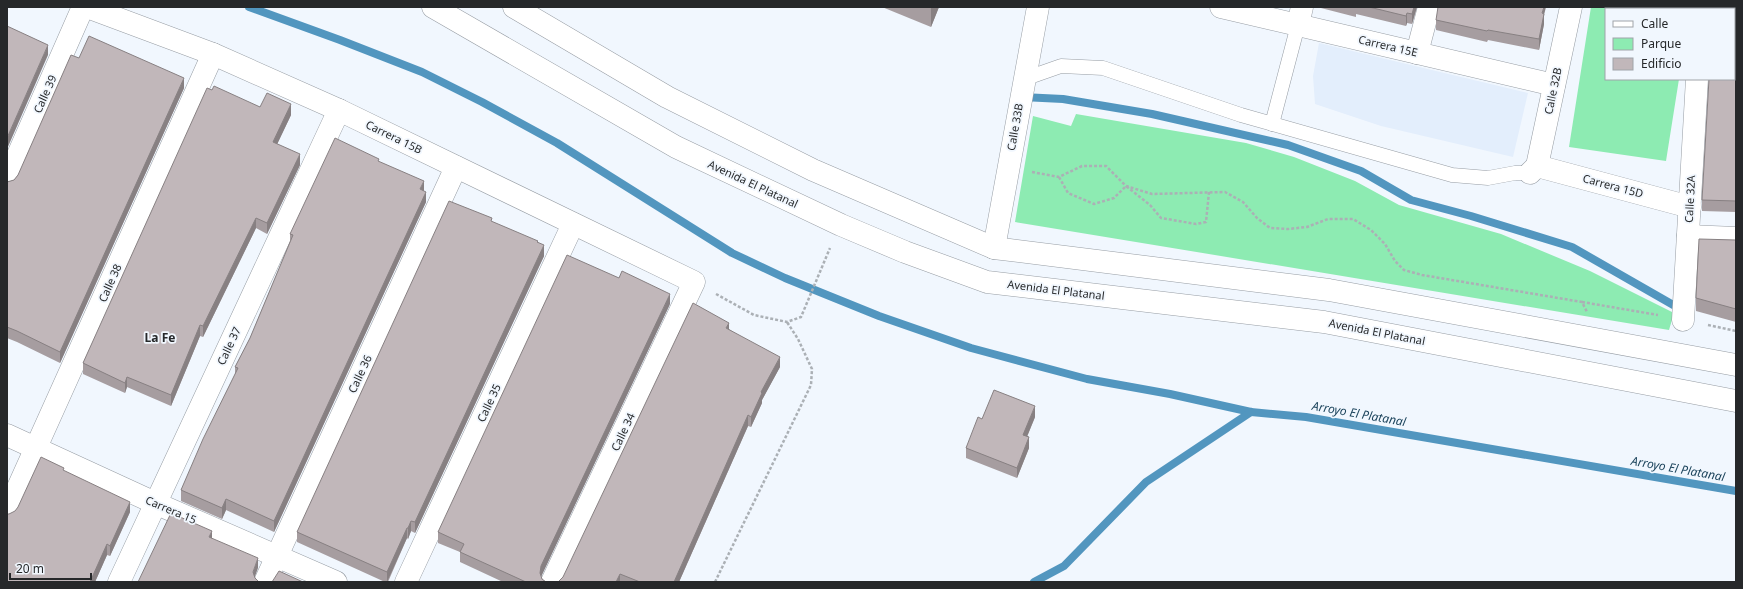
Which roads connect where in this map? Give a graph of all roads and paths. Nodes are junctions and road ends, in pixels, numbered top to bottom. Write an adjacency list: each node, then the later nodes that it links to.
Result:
1 (83, 7): 21 (street, Calle 39)
2 (87, 7): 11 (street, Carrera 15B)
3 (433, 7): 35 (street, Avenida El Platanal)
4 (514, 7): 29 (street)
5 (1038, 7): 12 (street, Calle 33B)
6 (1221, 7): 9 (street, Carrera 15E)
7 (1429, 7): 10 (street)
8 (1571, 7): 14 (street, Calle 32B)
9 (1300, 16): 10 (street, Carrera 15E); 16 (lane)
10 (1417, 53): 14 (street, Carrera 15E)
11 (213, 54): 15 (street, Carrera 15B); 37 (street, Calle 38)
12 (1024, 78): 16 (lane); 18 (street, Calle 33B)
13 (1697, 80): 24 (street, Calle 32A)
14 (1554, 85): 19 (street, Calle 32B)
15 (339, 110): 17 (street, Carrera 15B); 38 (street, Calle 37)
16 (1272, 124): 19 (lane)
17 (456, 167): 25 (street, Carrera 15B); 40 (street, Calle 36)
18 (1008, 167): 20 (path); 29 (street, Calle 33B)
19 (1534, 169): 24 (street, Carrera 15D)
20 (1059, 177): 22 (path); 22 (path)
21 (7, 180)
22 (1126, 186): 23 (path); 23 (path)
23 (1209, 192): 33 (path)
24 (1690, 206): 26 (street, Calle 32A)
25 (573, 224): 30 (street, Carrera 15B); 44 (street, Calle 35)
26 (1688, 236): 27 (street); 31 (street, Calle 32A)
27 (1736, 238)
28 (832, 246): 32 (path)
29 (994, 248): 33 (street)
30 (694, 282): 32 (path); 45 (street, Calle 34)
31 (1683, 320)
32 (787, 322): 46 (path)
33 (1600, 340): 34 (street)
34 (1736, 365)
35 (1736, 401)
36 (7, 435): 37 (street, Carrera 15)
37 (36, 448): 38 (street, Carrera 15); 39 (street, Calle 38)
38 (155, 503): 40 (street, Carrera 15); 41 (street, Calle 37)
39 (7, 512)
40 (276, 555): 42 (street, Calle 36); 43 (street, Carrera 15)
41 (119, 582)
42 (265, 582)
43 (336, 582)
44 (406, 582)
45 (552, 582)
46 (715, 582)

